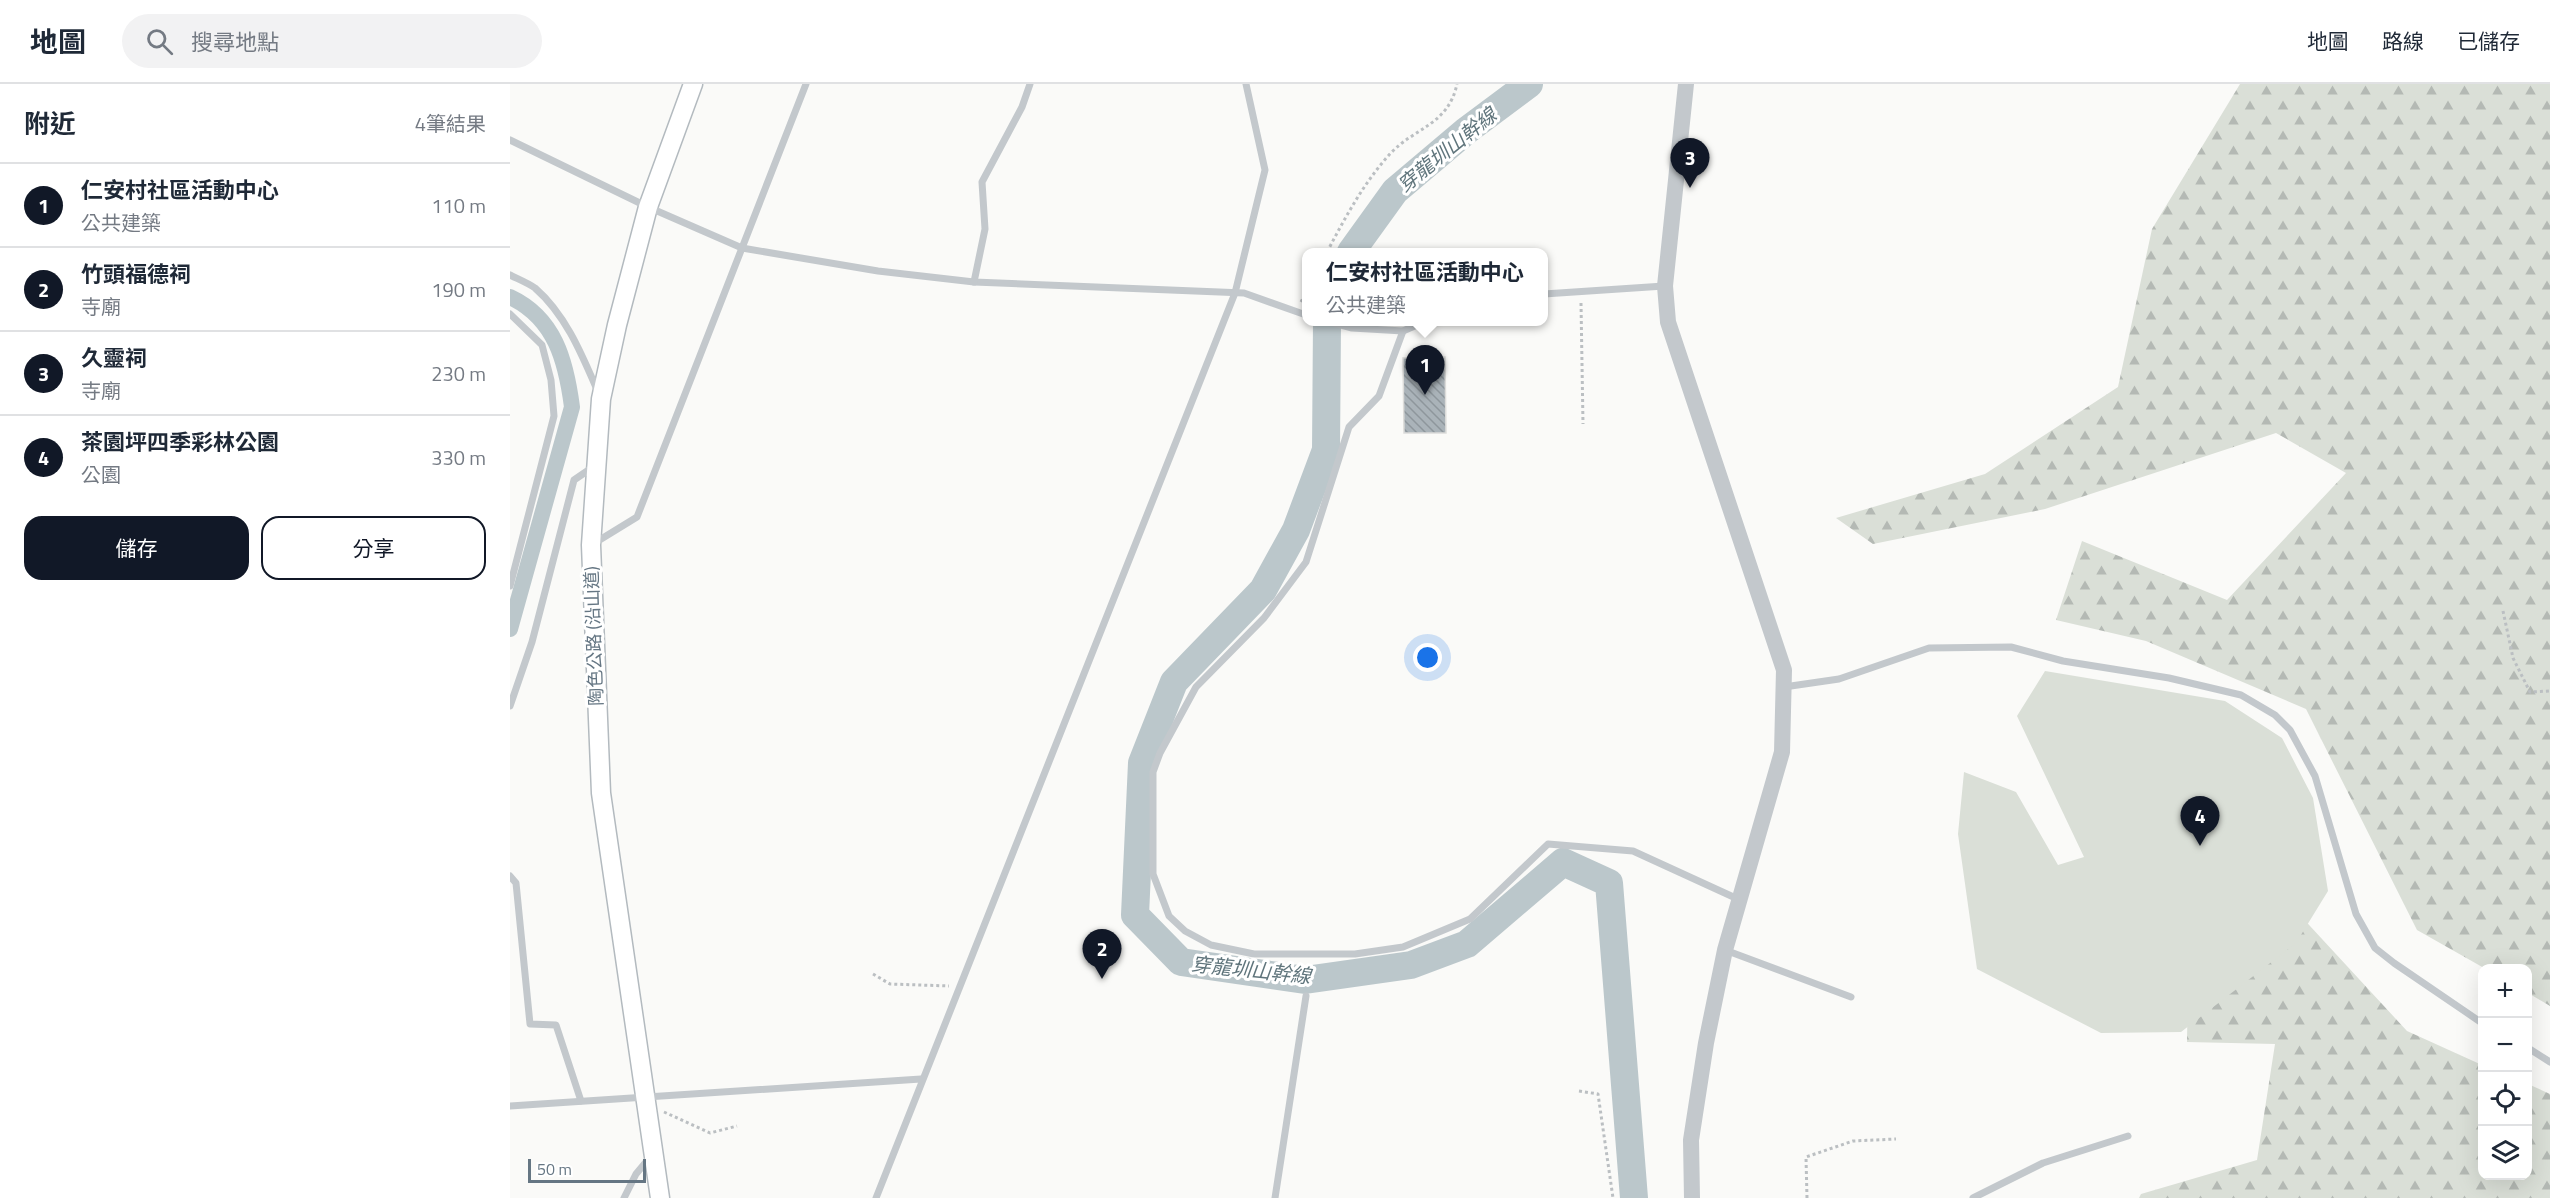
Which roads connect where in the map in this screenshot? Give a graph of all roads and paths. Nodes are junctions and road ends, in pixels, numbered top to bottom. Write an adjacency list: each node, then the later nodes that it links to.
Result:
1 (693, 84): 8 (main road, 陶色公路 (沿山道))
2 (806, 84): 9 (lane)
3 (1030, 84): 12 (lane)
4 (1246, 84): 14 (lane)
5 (1457, 84): 10 (path)
6 (1686, 84): 13 (street)
7 (510, 140): 8 (lane)
8 (648, 207): 9 (lane); 22 (main road, 陶色公路 (沿山道))
9 (742, 248): 12 (lane); 25 (lane)
10 (1329, 248)
11 (510, 275): 22 (lane)
12 (974, 282): 14 (lane)
13 (1665, 286): 15 (lane); 28 (street)
14 (1235, 293): 18 (lane); 35 (lane)
15 (1580, 293): 16 (lane); 23 (path)
16 (1548, 294)
17 (510, 314): 26 (lane)
18 (1302, 314)
19 (1346, 326): 21 (lane)
20 (1413, 326): 21 (lane)
21 (1402, 331): 32 (lane)
22 (601, 399): 24 (main road, 陶色公路 (沿山道))
23 (1583, 424)
24 (594, 467): 25 (main road, 陶色公路 (沿山道)); 30 (lane)
25 (591, 545): 43 (main road, 陶色公路 (沿山道))
26 (510, 586)
27 (2503, 611): 29 (path)
28 (1782, 687): 32 (street); 38 (lane)
29 (2550, 691)
30 (510, 706)
31 (510, 876): 44 (lane)
32 (1741, 900): 33 (street)
33 (1725, 950): 37 (lane); 55 (street)
34 (873, 974): 35 (path)
35 (960, 987): 41 (lane)
36 (1306, 996): 53 (lane)
37 (1851, 997)
38 (2478, 1020)
39 (2532, 1051): 40 (lane)
40 (2550, 1062)
41 (921, 1079): 43 (lane); 52 (lane)
42 (1579, 1091): 54 (path)
43 (646, 1098): 44 (lane); 46 (path); 49 (main road, 陶色公路 (沿山道))
44 (581, 1101): 45 (lane)
45 (510, 1106)
46 (737, 1126)
47 (2128, 1136): 57 (lane)
48 (1896, 1139): 56 (path)
49 (653, 1154): 50 (lane); 51 (main road, 陶色公路 (沿山道))
50 (624, 1198)
51 (660, 1198)
52 (876, 1198)
53 (1275, 1198)
54 (1613, 1198)
55 (1692, 1198)
56 (1807, 1198)
57 (1973, 1198)

